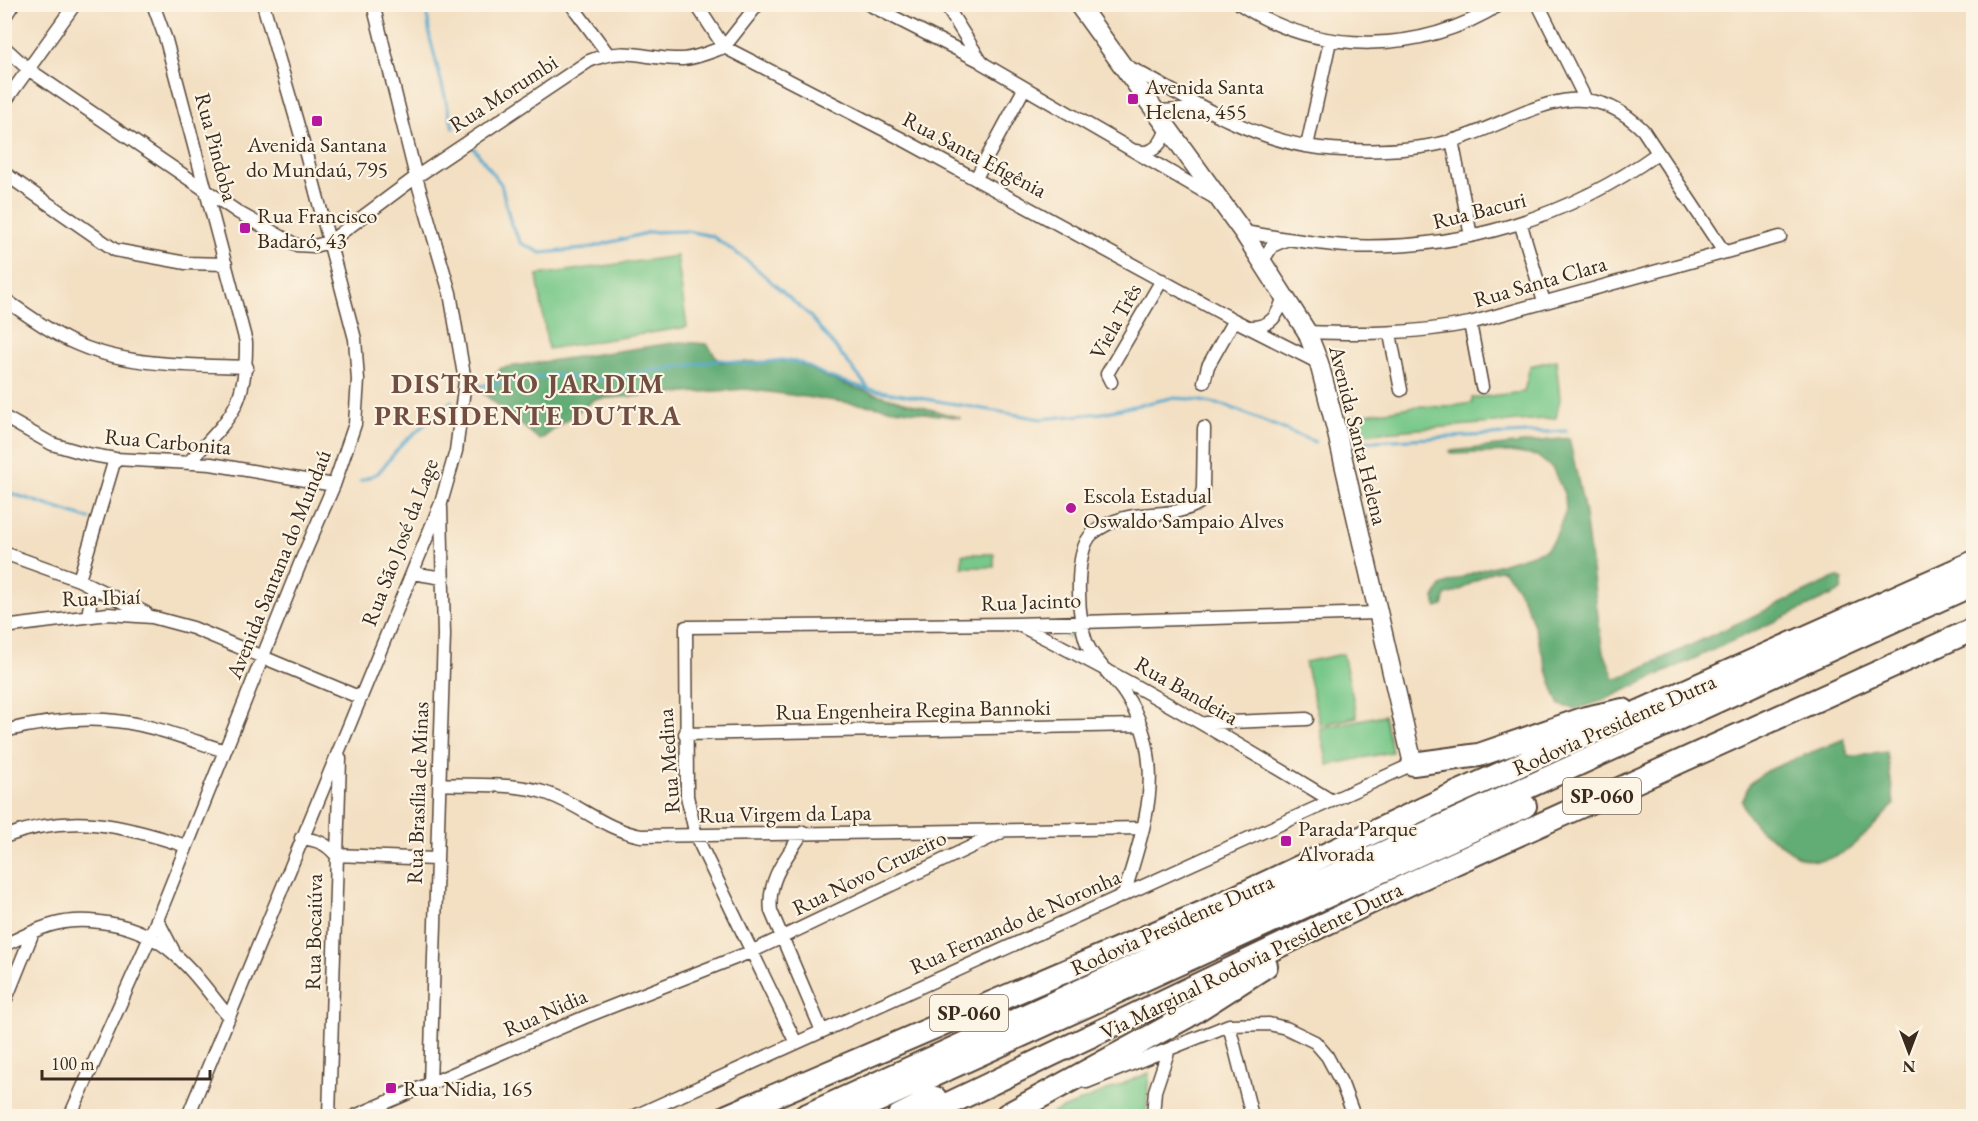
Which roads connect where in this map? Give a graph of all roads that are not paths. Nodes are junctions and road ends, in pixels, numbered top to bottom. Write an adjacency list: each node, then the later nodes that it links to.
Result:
1 (13, 4): 16 (street)
2 (75, 4): 23 (street)
3 (153, 4): 36 (street, Rua Pindoba)
4 (263, 4): 43 (street, Avenida Santana do Mundaú)
5 (373, 4): 34 (street, Rua São José da Lage)
6 (571, 4): 20 (street)
7 (696, 4): 19 (street, Rua Santa Efigênia)
8 (758, 4): 19 (street)
9 (868, 4): 21 (street)
10 (945, 4): 21 (street)
11 (1078, 4): 22 (street, Avenida Santa Helena)
12 (1240, 4): 15 (street)
13 (1538, 4): 25 (street)
14 (1495, 6): 17 (street)
15 (1257, 9): 17 (street)
16 (4, 18)
17 (1330, 41): 30 (street)
18 (4, 47): 23 (street)
19 (724, 47): 20 (street, Rua Morumbi); 35 (street, Rua Santa Efigênia)
20 (608, 54): 34 (street, Rua Morumbi)
21 (982, 63): 24 (street)
22 (1122, 63): 27 (street); 28 (street, Avenida Santa Helena)
23 (28, 69): 26 (street); 36 (street)
24 (1024, 89): 31 (street); 35 (street)
25 (1586, 98): 29 (street); 32 (street)
26 (4, 103)
27 (1209, 110): 28 (street); 30 (street)
28 (1162, 118): 31 (street); 37 (street, Avenida Santa Helena)
29 (1452, 140): 30 (street); 40 (street)
30 (1307, 146)
31 (1133, 149): 37 (street)
32 (1658, 153): 38 (street, Rua Bacuri); 44 (street)
33 (4, 173): 46 (street)
34 (416, 177): 43 (street, Rua Morumbi); 67 (street, Rua São José da Lage)
35 (976, 178): 47 (street, Rua Santa Efigênia)
36 (208, 193): 43 (street); 46 (street, Rua Pindoba)
37 (1217, 199): 39 (street, Avenida Santa Helena)
38 (1521, 225): 40 (street, Rua Bacuri); 50 (street)
39 (1243, 232): 42 (street, Rua Bacuri); 45 (street, Avenida Santa Helena)
40 (1471, 236): 42 (street, Rua Bacuri)
41 (1780, 237): 44 (street, Rua Santa Clara)
42 (1293, 239): 45 (street)
43 (329, 242): 66 (street, Avenida Santana do Mundaú)
44 (1724, 252): 50 (street, Rua Santa Clara)
45 (1262, 262): 48 (street, Avenida Santa Helena)
46 (226, 264): 57 (street, Rua Pindoba)
47 (1162, 280): 51 (street, Rua Santa Efigênia); 58 (street, Viela Três)
48 (1284, 295): 53 (street); 54 (street, Avenida Santa Helena)
49 (4, 299): 57 (street)
50 (1544, 302): 52 (street, Rua Santa Clara)
51 (1234, 320): 53 (street, Rua Santa Efigênia); 59 (street)
52 (1470, 323): 55 (street, Rua Santa Clara); 60 (street)
53 (1248, 327): 56 (street, Rua Santa Efigênia)
54 (1307, 332): 55 (street, Rua Santa Clara); 56 (street, Avenida Santa Helena)
55 (1390, 334): 61 (street)
56 (1319, 363): 76 (street, Avenida Santa Helena)
57 (247, 367): 65 (street, Rua Pindoba)
58 (1111, 382)
59 (1204, 382)
60 (1482, 387)
61 (1401, 390)
62 (4, 417): 64 (street, Rua Carbonita)
63 (1204, 428): 79 (street)
64 (116, 459): 65 (street, Rua Carbonita); 72 (street)
65 (189, 462): 66 (street, Rua Carbonita)
66 (334, 485): 85 (street, Avenida Santana do Mundaú)
67 (441, 503): 70 (street, Rua São José da Lage); 71 (street, Rua Brasília de Minas)
68 (4, 553): 72 (street)
69 (1974, 562): 89 (highway, Rodovia Presidente Dutra / SP-060)
70 (412, 573): 71 (street); 88 (street, Rua São José da Lage)
71 (443, 578): 98 (street, Rua Brasília de Minas)
72 (79, 580): 74 (street)
73 (1974, 585): 132 (highway, Rodovia Presidente Dutra / SP-060)
74 (93, 587): 77 (street); 78 (street)
75 (1974, 602): 118 (highway, Rodovia Presidente Dutra / SP-060)
76 (1377, 613): 79 (street, Rua Jacinto); 97 (street, Avenida Santa Helena)
77 (88, 616): 78 (street, Rua Ibiaí); 81 (street, Rua Ibiaí)
78 (152, 617): 85 (street, Rua Ibiaí)
79 (1081, 621): 80 (street, Rua Jacinto); 86 (street)
80 (1016, 624): 82 (street, Rua Jacinto); 86 (street, Rua Bandeira)
81 (4, 627)
82 (686, 627): 94 (street, Rua Medina)
83 (1974, 630): 87 (highway, Via Marginal Rodovia Presidente Dutra / SP-060)
84 (1974, 648): 87 (highway)
85 (263, 658): 88 (street, Rua Ibiaí); 96 (street, Avenida Santana do Mundaú)
86 (1102, 666): 91 (street, Rua Bandeira); 92 (street)
87 (1852, 684): 109 (highway, Via Marginal Rodovia Presidente Dutra / SP-060)
88 (361, 698): 95 (street, Rua São José da Lage)
89 (1660, 704): 97 (highway); 126 (highway, Rodovia Presidente Dutra / SP-060)
90 (1307, 719): 91 (street)
91 (1205, 723): 99 (street, Rua Bandeira)
92 (1141, 725): 94 (street, Rua Engenheira Regina Bannoki); 100 (street)
93 (4, 730): 96 (street)
94 (685, 734): 103 (street, Rua Medina)
95 (340, 749): 105 (street, Rua São José da Lage); 107 (street, Rua Bocaiúva)
96 (225, 751): 106 (street, Avenida Santana do Mundaú)
97 (1413, 764): 99 (street, Rua Fernando de Noronha)
98 (439, 784): 103 (street, Rua Virgem da Lapa); 108 (street, Rua Brasília de Minas)
99 (1332, 801): 110 (street, Rua Fernando de Noronha)
100 (1143, 828): 101 (street, Rua Virgem da Lapa); 110 (street)
101 (1003, 831): 102 (street, Rua Virgem da Lapa); 114 (street, Rua Novo Cruzeiro)
102 (803, 832): 103 (street, Rua Virgem da Lapa); 114 (street)
103 (696, 836): 116 (street, Rua Medina)
104 (4, 837): 106 (street)
105 (302, 838): 107 (street); 120 (street, Rua São José da Lage)
106 (186, 846): 111 (street, Avenida Santana do Mundaú)
107 (336, 855): 108 (street); 129 (street, Rua Bocaiúva)
108 (435, 859): 125 (street, Rua Brasília de Minas)
109 (1413, 882): 135 (highway, Via Marginal Rodovia Presidente Dutra); 136 (highway)
110 (1124, 895): 122 (street, Rua Fernando de Noronha)
111 (157, 919): 113 (street, Avenida Santana do Mundaú); 117 (street)
112 (33, 932): 113 (street); 115 (street); 119 (street)
113 (151, 935): 117 (street); 127 (street, Avenida Santana do Mundaú)
114 (782, 937): 116 (street, Rua Novo Cruzeiro); 122 (street)
115 (4, 945)
116 (753, 951): 123 (street, Rua Medina); 125 (street, Rua Nidia)
117 (175, 954): 120 (street)
118 (1163, 972): 133 (highway, Rodovia Presidente Dutra / SP-060); 134 (highway)
119 (4, 1004)
120 (228, 1016): 128 (street, Rua São José da Lage)
121 (1229, 1024): 124 (street); 138 (street); 139 (street)
122 (822, 1031): 123 (street, Rua Fernando de Noronha)
123 (796, 1043): 131 (street, Rua Fernando de Noronha)
124 (1168, 1049): 136 (street); 137 (street)
125 (430, 1085): 130 (street, Rua Nidia)
126 (728, 1115)
127 (70, 1116)
128 (188, 1116)
129 (329, 1116)
130 (355, 1116)
131 (635, 1116)
132 (805, 1116)
133 (844, 1116)
134 (899, 1116)
135 (923, 1116)
136 (1006, 1116)
137 (1153, 1116)
138 (1252, 1116)
139 (1354, 1116)

